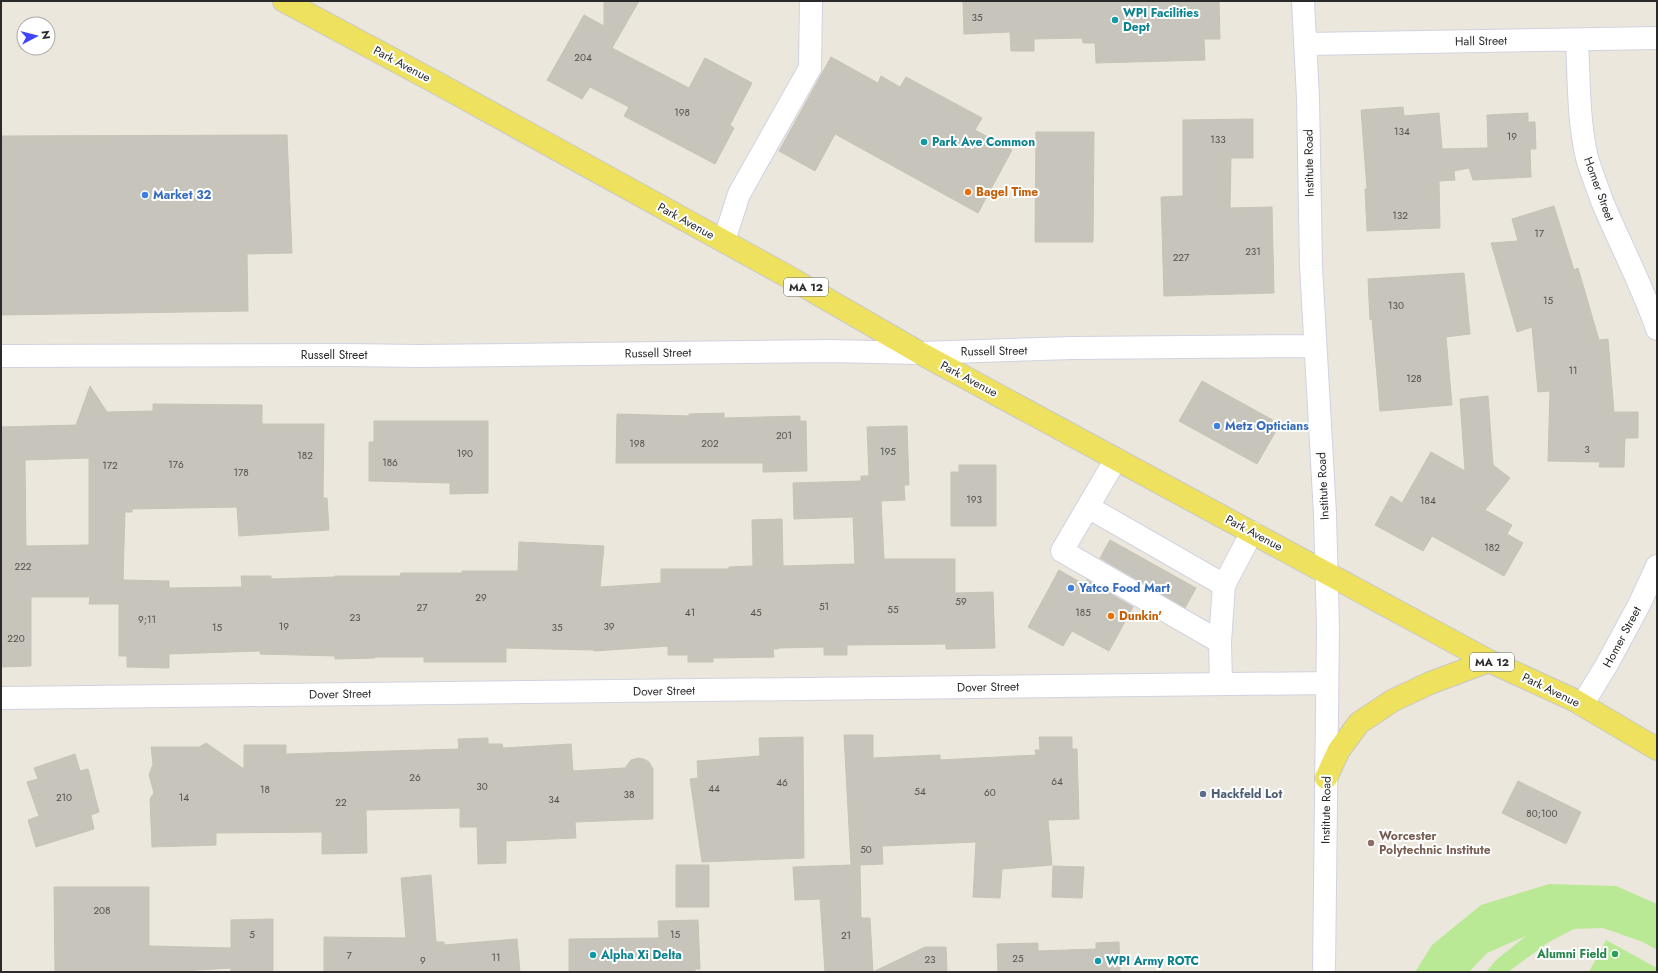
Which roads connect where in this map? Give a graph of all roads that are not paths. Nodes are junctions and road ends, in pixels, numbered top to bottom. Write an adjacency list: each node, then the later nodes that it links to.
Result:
1 (284, 1): 7 (main road, Park Avenue / MA 12)
2 (811, 1): 7 (street)
3 (1303, 1): 6 (street, Institute Road)
4 (1657, 38): 5 (street, Hall Street)
5 (1578, 40): 6 (street, Hall Street); 8 (street, Homer Street)
6 (1306, 44): 9 (street, Institute Road)
7 (724, 241): 10 (main road, Park Avenue / MA 12)
8 (1657, 330)
9 (1315, 346): 10 (street, Russell Street); 16 (street, Institute Road)
10 (920, 353): 11 (street, Russell Street); 12 (main road, Park Avenue / MA 12)
11 (1, 356)
12 (1116, 459): 13 (street); 14 (main road, Park Avenue / MA 12)
13 (1088, 507): 17 (street); 18 (street)
14 (1252, 532): 16 (main road, Park Avenue / MA 12); 17 (street)
15 (1657, 566): 23 (street, Homer Street)
16 (1327, 573): 19 (main road, Park Avenue / MA 12); 20 (street, Institute Road)
17 (1224, 585): 18 (street)
18 (1220, 642): 21 (street)
19 (1490, 661): 23 (main road, Park Avenue / MA 12); 25 (main road)
20 (1328, 683): 21 (street, Dover Street); 25 (street, Institute Road)
21 (1221, 684): 22 (street, Dover Street)
22 (1, 698)
23 (1582, 705): 24 (main road, Park Avenue / MA 12)
24 (1657, 749)
25 (1326, 778): 26 (street, Institute Road)
26 (1324, 972)

